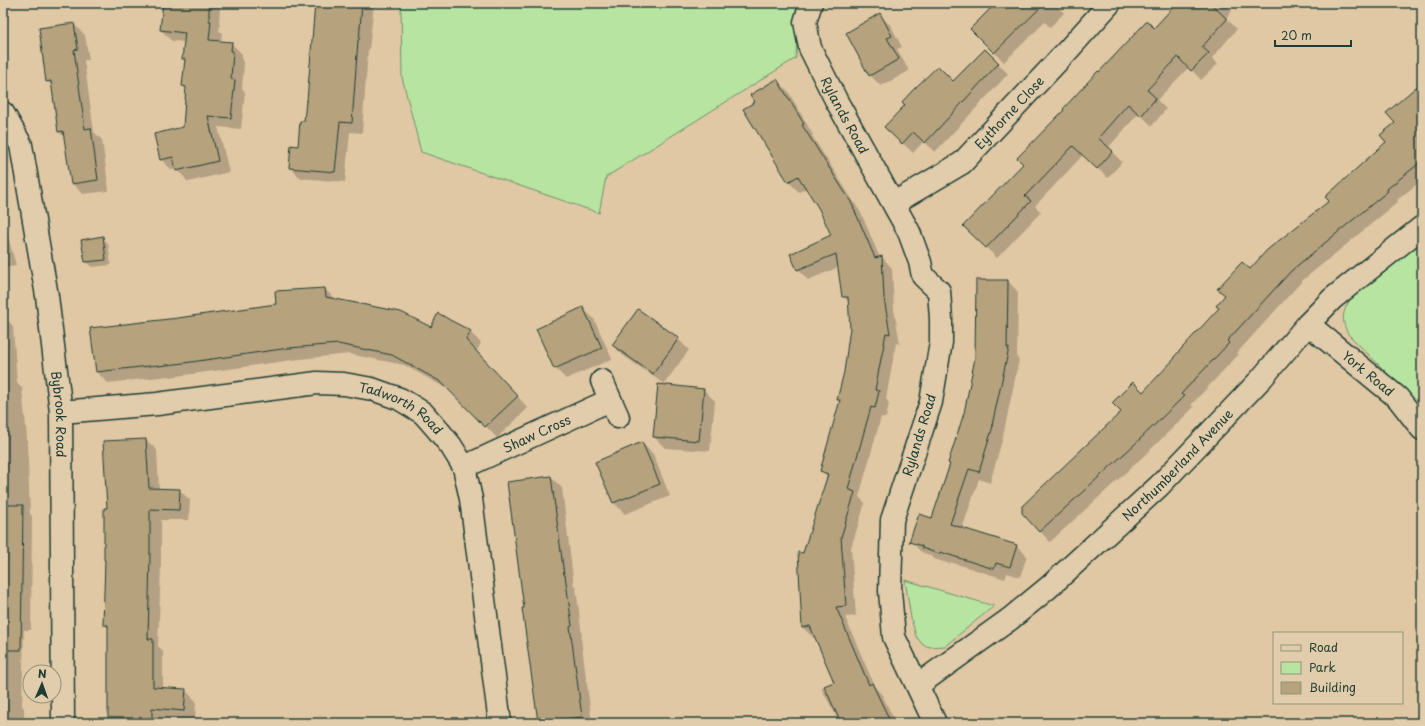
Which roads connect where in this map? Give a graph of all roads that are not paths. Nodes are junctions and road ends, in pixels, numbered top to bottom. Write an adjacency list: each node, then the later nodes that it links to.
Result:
1 (811, 3): 4 (street, Rylands Road)
2 (1110, 3): 4 (street, Eythorne Close)
3 (3, 113): 8 (street, Bybrook Road)
4 (894, 202): 11 (street, Rylands Road)
5 (1422, 227): 6 (street, Northumberland Avenue)
6 (1308, 324): 9 (street, York Road); 11 (street, Northumberland Avenue)
7 (610, 400): 10 (street, Shaw Cross)
8 (60, 412): 10 (street, Tadworth Road); 12 (street, Bybrook Road)
9 (1422, 429)
10 (464, 467): 13 (street, Tadworth Road)
11 (918, 685): 14 (street, Rylands Road)
12 (63, 723)
13 (500, 723)
14 (935, 723)

